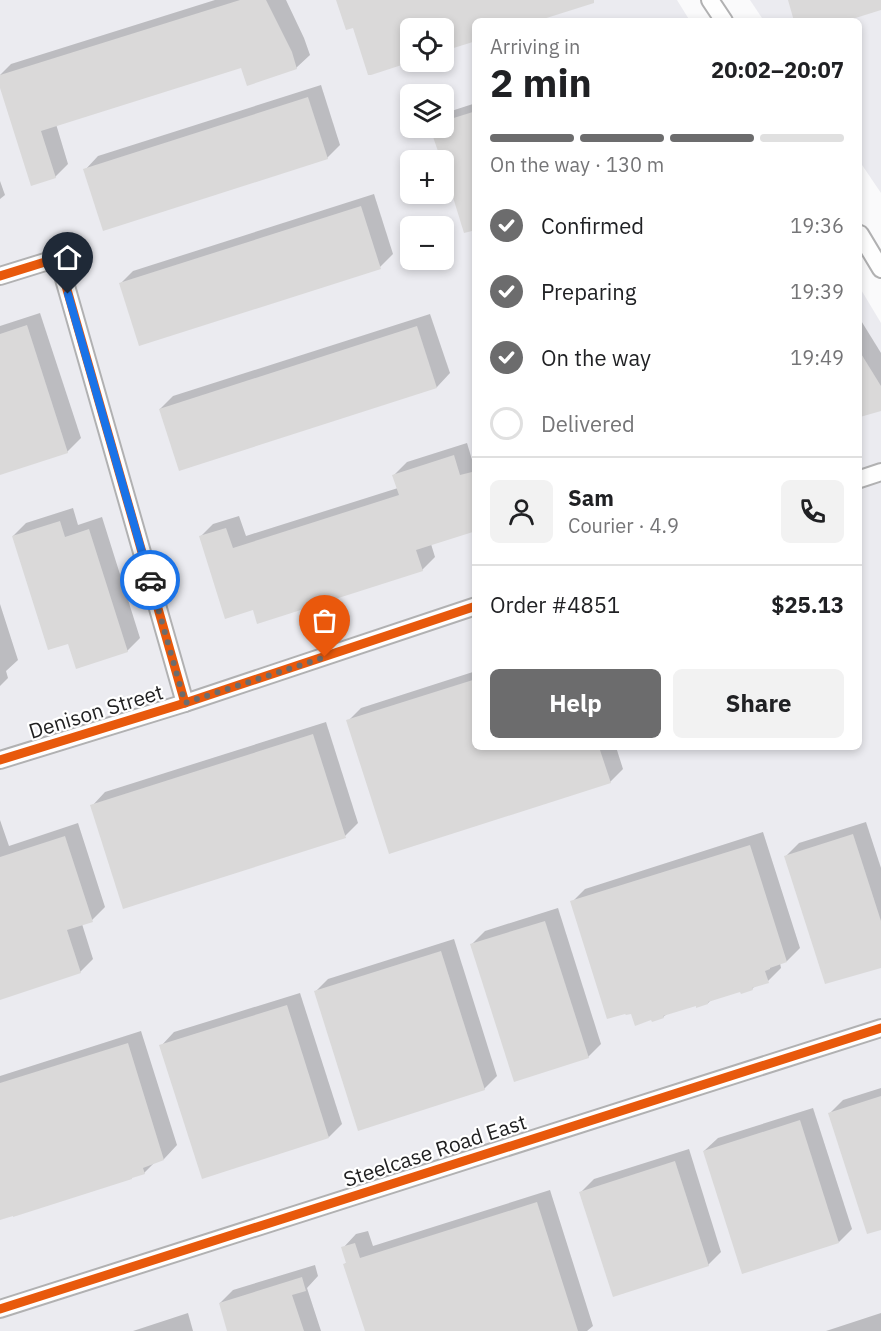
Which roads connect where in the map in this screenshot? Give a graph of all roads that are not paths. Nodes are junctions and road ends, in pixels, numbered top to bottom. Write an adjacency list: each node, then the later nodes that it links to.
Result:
1 (710, 0): 2 (street)
2 (722, 18)
3 (862, 237): 4 (street)
4 (881, 269)
5 (0, 276): 9 (street)
6 (881, 472): 7 (street)
7 (862, 478)
8 (472, 607): 9 (street, Denison Street)
9 (185, 703): 10 (street, Denison Street)
10 (0, 760)
11 (881, 1028): 12 (street, Steelcase Road East)
12 (0, 1309)

